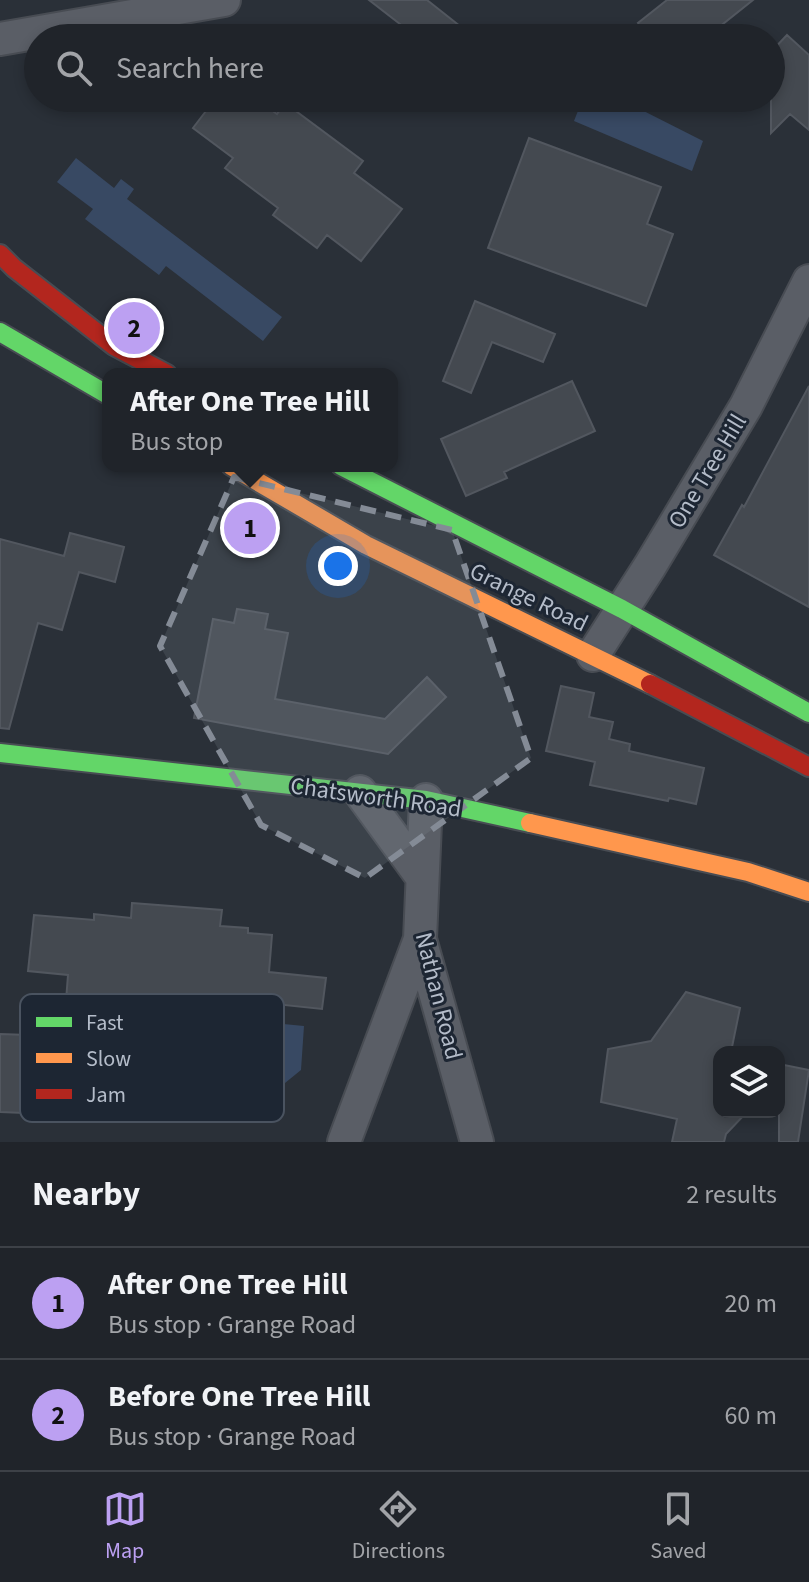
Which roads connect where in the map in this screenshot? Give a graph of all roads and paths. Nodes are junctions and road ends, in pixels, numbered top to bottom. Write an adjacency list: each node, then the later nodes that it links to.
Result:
1 (224, 0): 2 (street)
2 (86, 24)
3 (24, 35): 4 (street)
4 (0, 39)
5 (0, 254): 8 (main road)
6 (809, 281): 12 (street, One Tree Hill)
7 (0, 332): 9 (main road)
8 (156, 368)
9 (102, 392)
10 (241, 472): 13 (main road, Grange Road)
11 (353, 472): 12 (main road, Grange Road)
12 (622, 609): 13 (street, One Tree Hill); 14 (main road, Grange Road)
13 (593, 655): 16 (main road, Grange Road)
14 (809, 713)
15 (0, 753): 17 (main road, Chatsworth Road)
16 (809, 767)
17 (360, 792): 18 (main road, Chatsworth Road); 21 (street)
18 (426, 800): 20 (main road, Chatsworth Road); 21 (street, Nathan Road)
19 (809, 867): 20 (street, Chatsworth Road)
20 (748, 872): 22 (main road, Chatsworth Road)
21 (422, 877): 23 (street, Nathan Road)
22 (809, 892)
23 (420, 939): 24 (street); 25 (street, Nathan Road)
24 (344, 1142)
25 (477, 1142)

